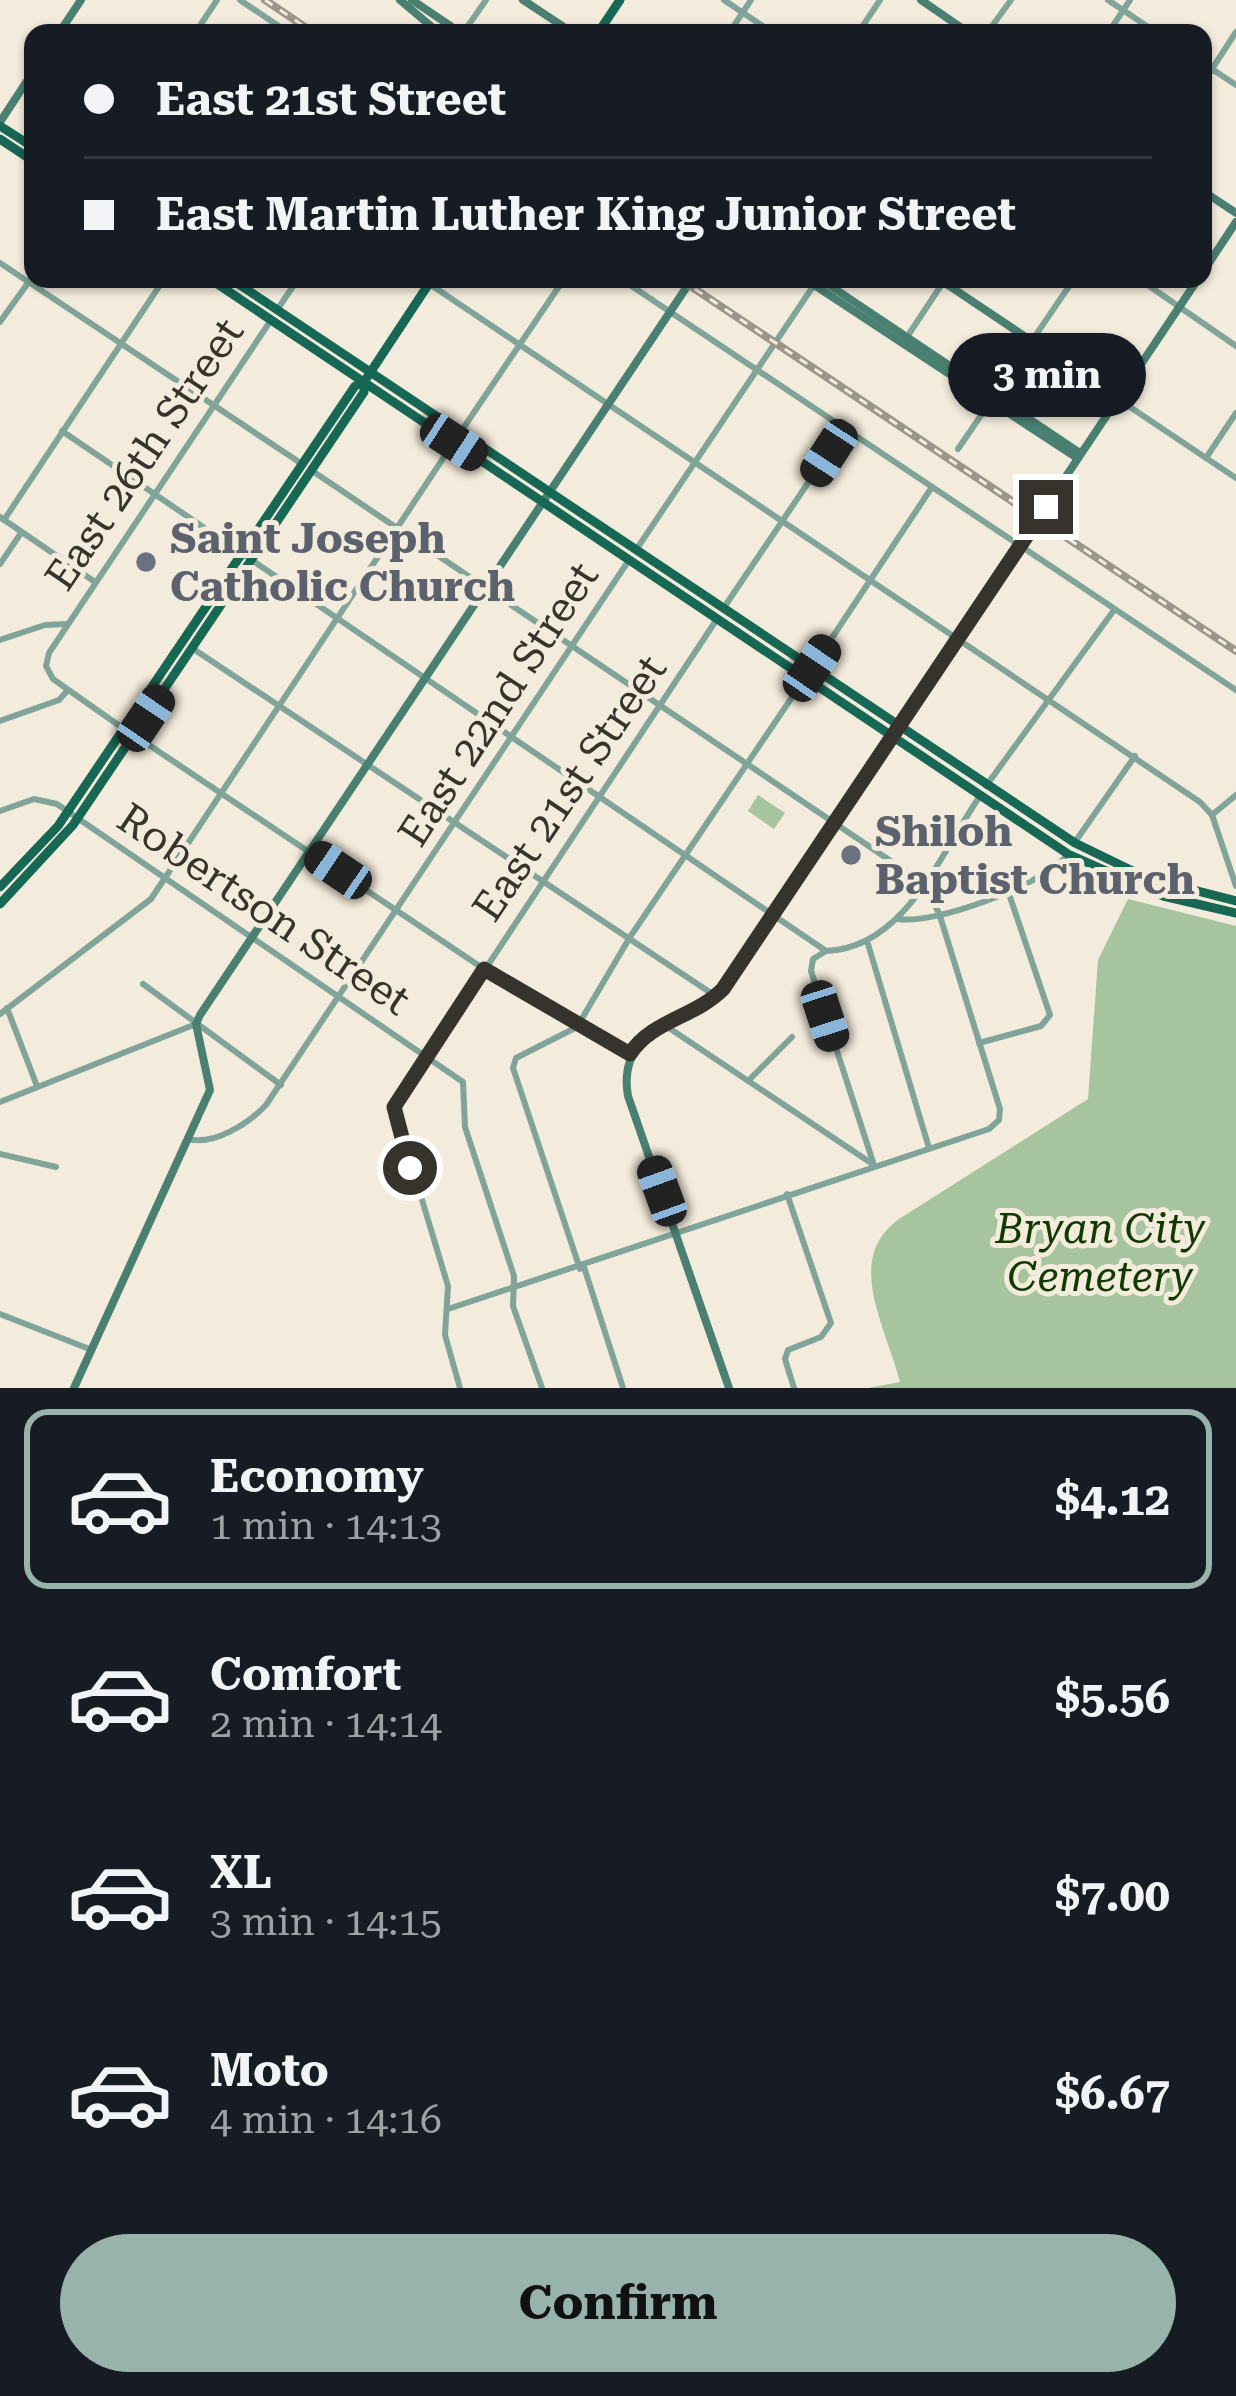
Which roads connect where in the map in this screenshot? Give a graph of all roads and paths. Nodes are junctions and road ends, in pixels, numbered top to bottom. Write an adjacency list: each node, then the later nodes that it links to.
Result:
1 (240, 0): 12 (street)
2 (400, 0): 13 (street)
3 (412, 0): 14 (street)
4 (523, 0): 15 (street)
5 (724, 0): 11 (street)
6 (752, 0): 11 (street)
7 (921, 0): 18 (street)
8 (1108, 0): 10 (street)
9 (1130, 0): 10 (street)
10 (1123, 10): 19 (street); 20 (street)
11 (743, 13): 16 (street); 17 (street)
12 (276, 24)
13 (428, 24)
14 (448, 24)
15 (559, 24)
16 (735, 24)
17 (760, 24)
18 (956, 24)
19 (1114, 24)
20 (1144, 24)
21 (1236, 32): 22 (street)
22 (1212, 69): 24 (street)
23 (24, 86): 25 (street)
24 (1236, 86)
25 (0, 124)
26 (1236, 222): 27 (street)
27 (1212, 258)
28 (25, 288): 48 (street)
29 (43, 288): 51 (street)
30 (158, 288): 51 (street)
31 (237, 288): 47 (main road)
32 (292, 288): 47 (street, East 26th Street)
33 (423, 288): 55 (main road)
34 (439, 288): 52 (street)
35 (558, 288): 52 (street)
36 (634, 288): 46 (street)
37 (686, 288): 46 (street)
38 (809, 288): 54 (street, East 22nd Street)
39 (825, 288): 49 (street)
40 (937, 288): 49 (street)
41 (954, 288): 50 (street)
42 (1068, 288): 50 (street)
43 (1153, 288): 45 (street)
44 (1192, 288): 45 (street)
45 (1180, 306): 53 (street); 57 (street)
46 (670, 312): 54 (street); 58 (street)
47 (274, 315): 55 (main road); 59 (street, East 26th Street)
48 (0, 322)
49 (905, 340): 56 (street)
50 (1032, 342): 56 (street); 57 (street)
51 (121, 344): 59 (street); 62 (street)
52 (519, 345): 58 (street); 63 (street)
53 (1236, 346)
54 (756, 369): 61 (street); 67 (street, East 22nd Street)
55 (367, 377): 63 (main road); 68 (main road)
56 (993, 398): 64 (street); 65 (street)
57 (1118, 398): 65 (street); 66 (street)
58 (608, 403): 67 (street); 72 (street)
59 (214, 405): 68 (street); 71 (street, East 26th Street)
60 (1236, 413): 66 (street)
61 (845, 428): 70 (street); 74 (street, East 21st Street)
62 (62, 431): 71 (street); 73 (street)
63 (457, 438): 72 (main road); 75 (street)
64 (958, 449)
65 (1079, 456): 77 (street)
66 (1206, 458): 69 (street)
67 (695, 462): 74 (street); 79 (street, East 22nd Street)
68 (306, 467): 75 (street); 78 (main road)
69 (1236, 478)
70 (932, 487): 77 (street); 81 (street)
71 (155, 494): 78 (street); 82 (street, East 26th Street)
72 (544, 496): 79 (main road); 83 (street)
73 (2, 518): 76 (street)
74 (783, 521): 81 (street); 85 (street, East 21st Street)
75 (398, 528): 83 (street); 86 (street)
76 (20, 533): 80 (street); 82 (street)
77 (1019, 548): 84 (street); 88 (street)
78 (248, 555): 86 (street); 91 (main road); 100 (main road)
79 (633, 555): 85 (main road); 90 (street, East 22nd Street)
80 (0, 564)
81 (871, 580): 88 (street); 92 (street)
82 (95, 582): 87 (street, East 26th Street)
83 (485, 586): 90 (street); 93 (street)
84 (1114, 610): 95 (street); 96 (street)
85 (720, 614): 92 (main road); 97 (street, East 21st Street)
86 (338, 617): 93 (street); 98 (street)
87 (67, 624): 89 (street, East 26th Street); 94 (street)
88 (959, 638): 96 (street); 101 (street)
89 (0, 640)
90 (572, 646): 97 (street); 102 (street, East 22nd Street)
91 (192, 648): 98 (street); 100 (main road)
92 (808, 673): 101 (main road); 105 (street)
93 (425, 675): 102 (street); 104 (street)
94 (68, 690): 99 (street); 100 (street)
95 (1236, 690)
96 (1047, 698): 103 (street); 106 (street)
97 (660, 705): 105 (street); 108 (street, East 21st Street)
98 (278, 706): 104 (street); 107 (street)
99 (0, 721)
100 (129, 732): 107 (street); 111 (main road)
101 (897, 732): 106 (main road); 114 (street)
102 (514, 735): 108 (street); 113 (street, East 22nd Street)
103 (1135, 757): 112 (street); 115 (street)
104 (368, 762): 113 (street); 116 (street)
105 (747, 765): 114 (street); 118 (street)
106 (983, 790): 115 (main road); 122 (street)
107 (220, 792): 116 (street); 120 (street)
108 (601, 795): 118 (street); 121 (street, East 21st Street)
109 (1236, 795): 112 (street)
110 (0, 811): 111 (street)
111 (73, 815): 120 (street, Robertson Street); 123 (main road); 128 (main road)
112 (1211, 815): 119 (street)
113 (456, 821): 121 (street); 129 (street, East 22nd Street)
114 (834, 823): 122 (street); 130 (street)
115 (1071, 849): 124 (main road); 126 (street); 127 (main road)
116 (308, 850): 129 (street); 134 (street)
117 (1236, 851): 119 (street)
118 (688, 852): 130 (street); 135 (street)
119 (1226, 855): 125 (street)
120 (163, 878): 134 (street, Robertson Street); 142 (street)
121 (543, 880): 135 (street); 138 (street, East 21st Street)
122 (922, 882): 131 (street); 133 (street)
123 (0, 886)
124 (1136, 886): 127 (main road); 132 (main road)
125 (1236, 886)
126 (1008, 891): 131 (street); 147 (street)
127 (1236, 902)
128 (0, 904)
129 (398, 911): 138 (street); 141 (street, East 22nd Street)
130 (776, 912): 137 (street); 140 (street)
131 (939, 913): 133 (street); 147 (street)
132 (1236, 913)
133 (898, 919): 136 (street)
134 (250, 936): 141 (street, Robertson Street); 143 (street)
135 (630, 937): 140 (street); 145 (street)
136 (868, 944): 137 (street); 155 (street)
137 (826, 951): 157 (street)
138 (484, 969): 145 (street); 149 (street, East 21st Street)
139 (143, 984): 143 (street)
140 (715, 997): 144 (street)
141 (339, 998): 149 (street, Robertson Street); 151 (street, East 22nd Street)
142 (4, 1011): 152 (street)
143 (196, 1024): 151 (street); 152 (street); 154 (street)
144 (663, 1024): 148 (street); 150 (street)
145 (577, 1027): 148 (street); 161 (street)
146 (792, 1037): 150 (street)
147 (979, 1043): 155 (street)
148 (630, 1054): 160 (street)
149 (425, 1056): 162 (street, Robertson Street); 163 (street, East 21st Street)
150 (747, 1082): 157 (street)
151 (281, 1085): 154 (street, East 22nd Street)
152 (37, 1086): 153 (street)
153 (0, 1102)
154 (188, 1139): 165 (street)
155 (929, 1148): 157 (street)
156 (0, 1154): 158 (street)
157 (874, 1166): 159 (street)
158 (56, 1167)
159 (787, 1194): 160 (street); 171 (street)
160 (677, 1233): 161 (street); 170 (street)
161 (582, 1268): 162 (street); 169 (street)
162 (514, 1288): 163 (street); 168 (street, Robertson Street)
163 (448, 1309): 167 (street, East 21st Street)
164 (0, 1314): 165 (street)
165 (92, 1350): 166 (street)
166 (74, 1388)
167 (460, 1388)
168 (542, 1388)
169 (623, 1388)
170 (729, 1388)
171 (794, 1388)

